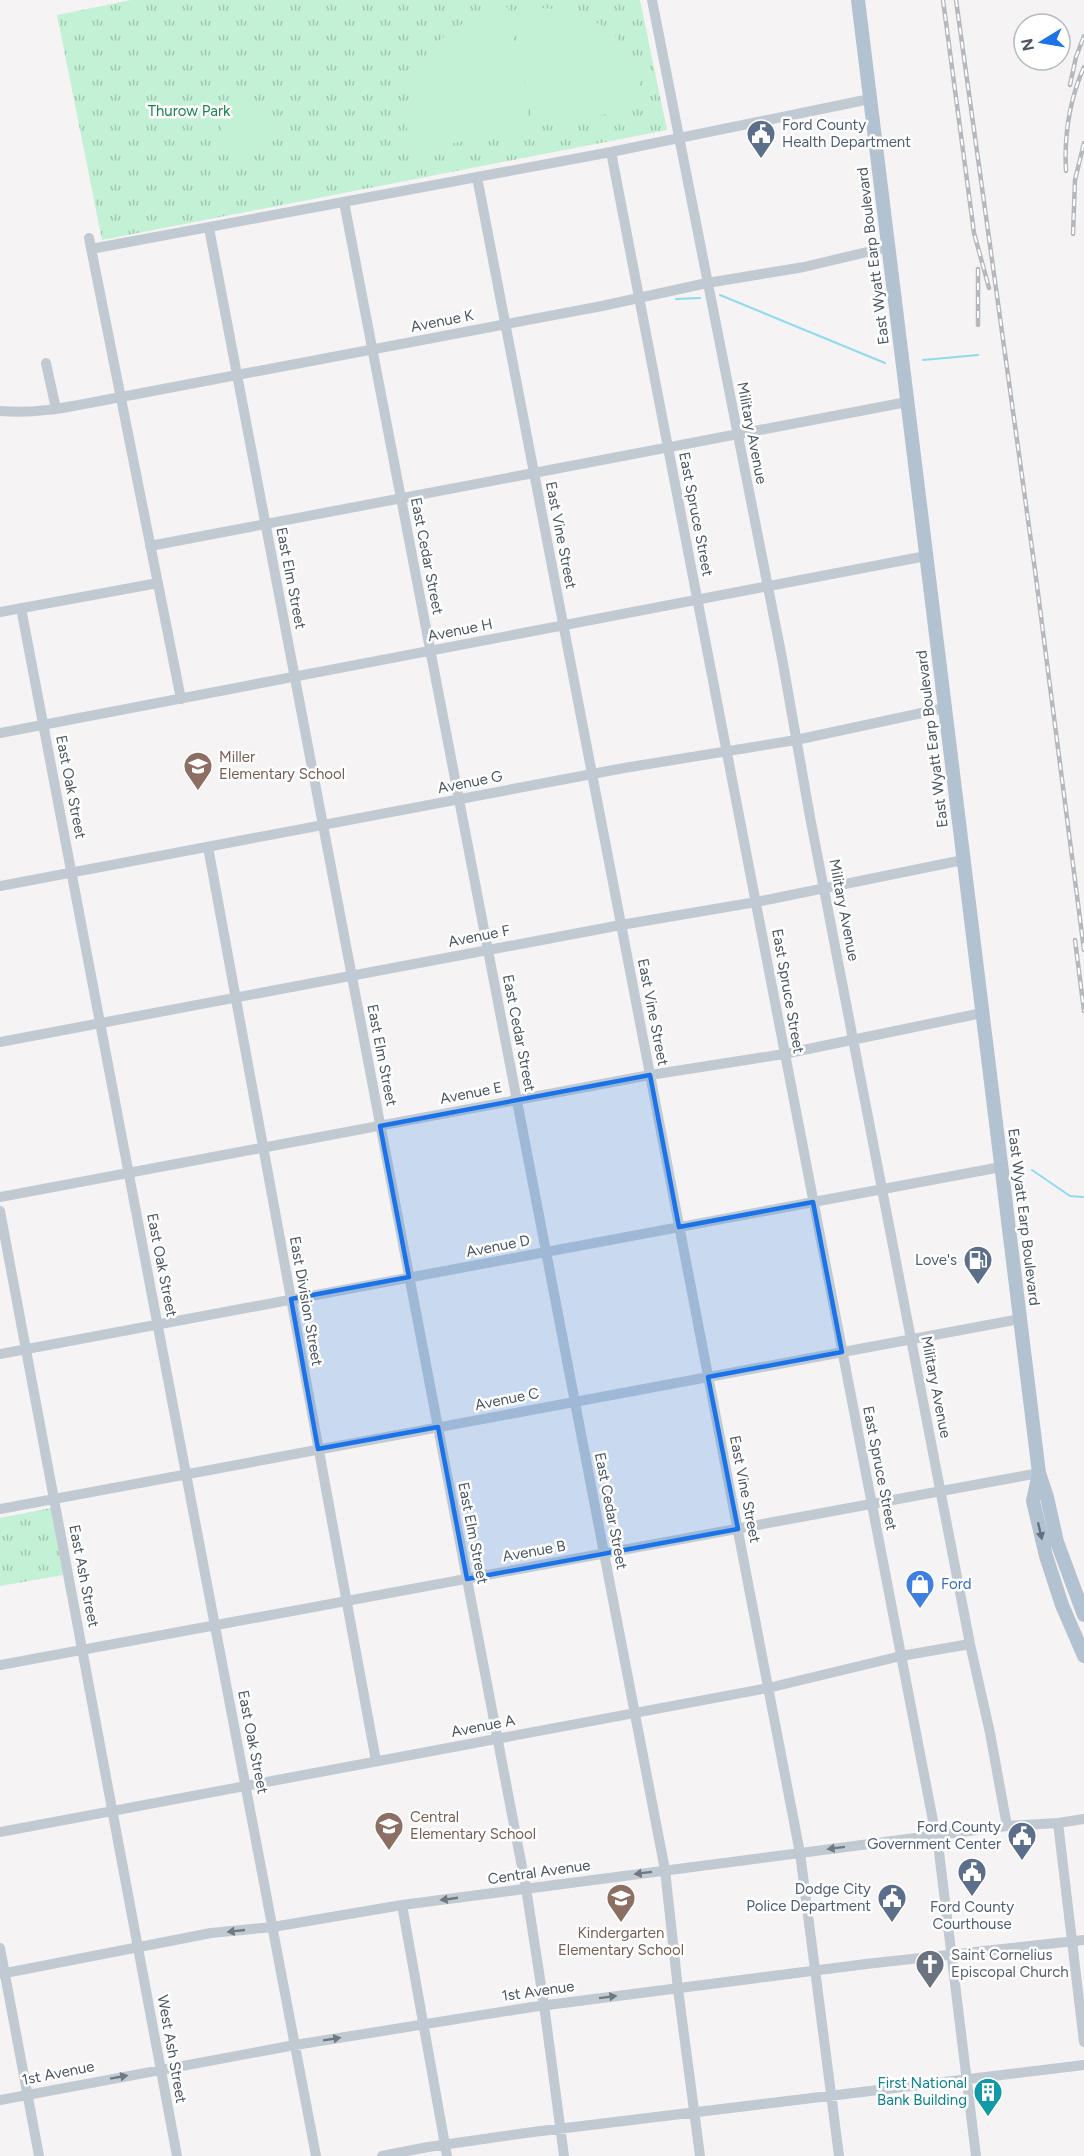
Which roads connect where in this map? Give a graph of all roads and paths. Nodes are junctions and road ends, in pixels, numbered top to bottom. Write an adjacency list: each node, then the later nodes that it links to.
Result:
1 (652, 0): 4 (street, Military Avenue)
2 (858, 0): 3 (main road, East Wyatt Earp Boulevard)
3 (870, 99): 4 (street); 10 (main road, East Wyatt Earp Boulevard)
4 (679, 139): 5 (street); 12 (street, Military Avenue)
5 (611, 152): 6 (street); 13 (street, East Spruce Street)
6 (477, 177): 7 (street); 14 (street, East Vine Street)
7 (344, 202): 8 (street); 15 (street, East Cedar Street)
8 (209, 228): 11 (street); 17 (street, East Elm Street)
9 (89, 238): 11 (street)
10 (888, 247): 12 (street, Avenue K); 19 (main road, East Wyatt Earp Boulevard)
11 (92, 249): 18 (street)
12 (707, 283): 13 (street, Avenue K); 22 (street, Military Avenue)
13 (639, 298): 14 (street, Avenue K); 23 (street, East Spruce Street)
14 (505, 324): 15 (street, Avenue K); 24 (street, East Vine Street)
15 (372, 350): 17 (street, Avenue K); 25 (street, East Cedar Street)
16 (46, 363): 20 (street)
17 (237, 375): 18 (street, Avenue K); 26 (street, East Elm Street)
18 (121, 397): 20 (street, Avenue K); 27 (street)
19 (907, 402): 22 (street); 28 (main road, East Wyatt Earp Boulevard)
20 (56, 409): 21 (street, Avenue K)
21 (0, 411)
22 (737, 434): 23 (street); 30 (street, Military Avenue)
23 (668, 448): 24 (street); 31 (street, East Spruce Street)
24 (534, 473): 25 (street); 34 (street, East Vine Street)
25 (401, 499): 26 (street); 35 (street, East Cedar Street)
26 (265, 524): 27 (street); 36 (street, East Elm Street)
27 (150, 546): 29 (street)
28 (926, 556): 30 (street, Avenue H); 38 (main road, East Wyatt Earp Boulevard)
29 (158, 583): 32 (street); 37 (street)
30 (766, 586): 31 (street, Avenue H); 41 (street, Military Avenue)
31 (697, 600): 34 (street, Avenue H); 42 (street, East Spruce Street)
32 (21, 608): 33 (street); 39 (street, East Oak Street)
33 (0, 612)
34 (563, 625): 35 (street, Avenue H); 43 (street, East Vine Street)
35 (430, 651): 36 (street, Avenue H); 44 (street, East Cedar Street)
36 (294, 677): 37 (street, Avenue H); 45 (street, East Elm Street)
37 (181, 699): 39 (street, Avenue H)
38 (945, 708): 41 (street, Avenue G); 47 (main road, East Wyatt Earp Boulevard)
39 (44, 725): 40 (street, Avenue H); 48 (street, East Oak Street)
40 (0, 734)
41 (796, 740): 42 (street, Avenue G); 50 (street, Military Avenue)
42 (725, 752): 43 (street, Avenue G); 51 (street, East Spruce Street)
43 (592, 774): 44 (street, Avenue G); 52 (street, East Vine Street)
44 (459, 799): 45 (street, Avenue G); 53 (street, East Cedar Street)
45 (323, 825): 46 (street, Avenue G); 54 (street, East Elm Street)
46 (208, 847): 48 (street, Avenue G); 55 (street, East Division Street)
47 (963, 860): 50 (street, Avenue F); 56 (main road, East Wyatt Earp Boulevard)
48 (72, 873): 49 (street, Avenue G); 57 (street, East Oak Street)
49 (0, 886)
50 (824, 888): 51 (street, Avenue F); 58 (street, Military Avenue)
51 (756, 902): 52 (street, Avenue F); 60 (street, East Spruce Street)
52 (621, 925): 53 (street, Avenue F); 61 (street, East Vine Street)
53 (488, 950): 54 (street, Avenue F); 62 (street, East Cedar Street)
54 (352, 976): 55 (street, Avenue F); 63 (street, East Elm Street)
55 (236, 998): 57 (street, Avenue F); 64 (street, East Division Street)
56 (982, 1013): 58 (street, Avenue E); 65 (main road, East Wyatt Earp Boulevard)
57 (100, 1023): 59 (street, Avenue F); 66 (street, East Oak Street)
58 (855, 1040): 60 (street, Avenue E); 67 (street, Military Avenue)
59 (0, 1042)
60 (784, 1054): 61 (street, Avenue E); 69 (street, East Spruce Street)
61 (650, 1075): 62 (street, Avenue E); 71 (street, East Vine Street)
62 (517, 1100): 63 (street, Avenue E); 72 (street, East Cedar Street)
63 (380, 1126): 64 (street, Avenue E); 73 (street, East Elm Street)
64 (263, 1148): 66 (street, Avenue E); 74 (street, East Division Street)
65 (1001, 1167): 67 (street, Avenue D); 75 (main road, East Wyatt Earp Boulevard)
66 (129, 1173): 68 (street, Avenue E); 76 (street, East Oak Street)
67 (883, 1189): 69 (street, Avenue D); 77 (street, Military Avenue)
68 (0, 1197)
69 (813, 1202): 71 (street, Avenue D); 79 (street, East Spruce Street)
70 (0, 1211): 78 (street, East Ash Street)
71 (679, 1227): 72 (street, Avenue D); 81 (street, East Vine Street)
72 (546, 1252): 73 (street, Avenue D); 82 (street, East Cedar Street)
73 (409, 1277): 74 (street, Avenue D); 83 (street, East Elm Street)
74 (291, 1299): 76 (street, Avenue D); 84 (street, East Division Street)
75 (1020, 1319): 77 (street, Avenue C); 85 (main road, East Wyatt Earp Boulevard)
76 (158, 1324): 78 (street, Avenue D); 86 (street, East Oak Street)
77 (912, 1339): 79 (street, Avenue C); 87 (street, Military Avenue)
78 (26, 1349): 80 (street, Avenue D); 88 (street, East Ash Street)
79 (842, 1352): 81 (street, Avenue C); 89 (street, East Spruce Street)
80 (0, 1354)
81 (708, 1377): 82 (street, Avenue C); 91 (street, East Vine Street)
82 (575, 1402): 83 (street, Avenue C); 92 (street, East Cedar Street)
83 (438, 1427): 84 (street, Avenue C); 93 (street, East Elm Street)
84 (318, 1449): 86 (street, Avenue C); 94 (street, East Division Street)
85 (1039, 1473): 87 (street, Avenue B); 95 (main road, East Wyatt Earp Boulevard); 100 (main road, East Wyatt Earp Boulevard, one-way to 100)
86 (187, 1474): 88 (street, Avenue C); 96 (street, East Oak Street)
87 (941, 1491): 89 (street, Avenue B); 97 (street, Military Avenue)
88 (54, 1499): 90 (street, Avenue C); 98 (street, East Ash Street)
89 (872, 1504): 91 (street, Avenue B); 99 (street, East Spruce Street)
90 (0, 1509)
91 (738, 1529): 92 (street, Avenue B); 102 (street, East Vine Street)
92 (604, 1553): 93 (street, Avenue B); 103 (street, East Cedar Street)
93 (467, 1579): 94 (street, Avenue B); 104 (street, East Elm Street)
94 (346, 1601): 96 (street, Avenue B); 105 (street, East Division Street)
95 (1084, 1615)
96 (215, 1625): 98 (street, Avenue B); 106 (street, East Oak Street)
97 (970, 1644): 99 (street, Avenue A); 110 (street, Military Avenue)
98 (83, 1650): 101 (street, Avenue B); 107 (street, East Ash Street)
99 (901, 1656): 102 (street, Avenue A); 112 (street, East Spruce Street)
100 (1084, 1656)
101 (0, 1665)
102 (768, 1688): 103 (street, Avenue A); 113 (street, East Vine Street)
103 (635, 1713): 104 (street, Avenue A); 114 (street, East Cedar Street)
104 (497, 1738): 105 (street, Avenue A); 115 (street, East Elm Street)
105 (376, 1761): 106 (street, Avenue A)
106 (246, 1786): 107 (street, Avenue A); 117 (street, East Oak Street)
107 (112, 1810): 111 (street, Avenue A); 120 (street, East Ash Street)
108 (1084, 1819): 109 (street, Central Avenue)
109 (1058, 1823): 110 (street, Central Avenue); 118 (street)
110 (1007, 1826): 112 (street, Central Avenue)
111 (0, 1832)
112 (936, 1835): 113 (street, Central Avenue, one-way to 113); 121 (street, East Spruce Street)
113 (800, 1853): 114 (street, Central Avenue); 122 (street, East Vine Street)
114 (666, 1870): 115 (street, Central Avenue, one-way to 115); 124 (street, East Cedar Street)
115 (526, 1888): 116 (street, Central Avenue, one-way to 116); 125 (street, East Elm Street)
116 (402, 1905): 117 (street, Central Avenue); 126 (street)
117 (273, 1926): 120 (street, Central Avenue, one-way to 120); 128 (street, East Oak Street)
118 (1078, 1941): 121 (street, 1st Avenue); 127 (street)
119 (0, 1948): 123 (street)
120 (138, 1948): 123 (street, Central Avenue); 130 (street, West Ash Street)
121 (951, 1955): 122 (street, 1st Avenue); 131 (street, East Spruce Street)
122 (815, 1971): 124 (street, 1st Avenue); 133 (street, East Vine Street)
123 (2, 1974): 132 (street)
124 (678, 1989): 125 (street, 1st Avenue, one-way to 124); 135 (street, East Cedar Street)
125 (544, 2005): 126 (street, 1st Avenue); 136 (street, East Elm Street)
126 (422, 2024): 128 (street, 1st Avenue, one-way to 126); 137 (street)
127 (1084, 2042)
128 (295, 2045): 130 (street, 1st Avenue); 140 (street, East Oak Street)
129 (1084, 2065): 131 (street)
130 (161, 2070): 132 (street, 1st Avenue, one-way to 130); 139 (street, West Ash Street)
131 (966, 2079): 133 (street); 145 (street, East Spruce Street)
132 (27, 2094): 134 (street, 1st Avenue); 138 (street)
133 (831, 2096): 135 (street); 144 (street, East Vine Street)
134 (0, 2100)
135 (694, 2113): 136 (street); 143 (street, East Cedar Street)
136 (560, 2129): 137 (street); 142 (street, East Elm Street)
137 (446, 2150): 141 (street)
138 (39, 2156)
139 (177, 2156)
140 (316, 2156)
141 (382, 2156)
142 (564, 2156)
143 (700, 2156)
144 (839, 2156)
145 (976, 2156)

